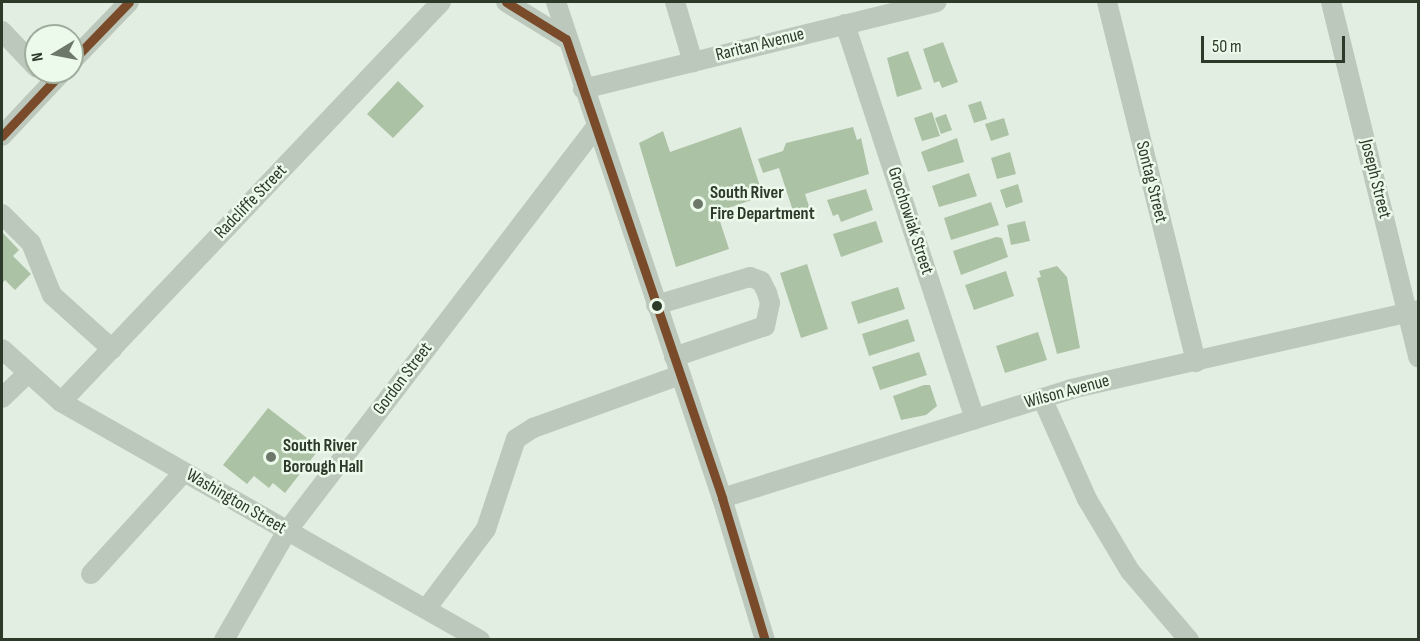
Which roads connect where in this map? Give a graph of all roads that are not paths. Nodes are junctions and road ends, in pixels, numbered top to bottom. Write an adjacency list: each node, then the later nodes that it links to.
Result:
1 (129, 2): 12 (street)
2 (441, 2): 23 (street, Radcliffe Street)
3 (506, 2): 11 (street)
4 (556, 2): 11 (street)
5 (675, 2): 14 (street)
6 (936, 2): 9 (street, Raritan Avenue)
7 (1107, 2): 25 (street, Sontag Street)
8 (1331, 2): 21 (street, Joseph Street)
9 (845, 24): 14 (street, Raritan Avenue); 31 (street, Grochowiak Street)
10 (2, 31): 13 (street)
11 (567, 39): 16 (street)
12 (84, 49)
13 (24, 54)
14 (693, 62): 16 (street, Raritan Avenue)
15 (45, 84): 18 (street)
16 (584, 89): 17 (street)
17 (596, 127): 20 (street); 34 (street, Gordon Street)
18 (2, 136)
19 (2, 214): 23 (street)
20 (656, 305): 26 (street); 26 (street)
21 (1413, 311): 24 (street, Joseph Street); 25 (street, Wilson Avenue)
22 (2, 349): 27 (street, Washington Street)
23 (112, 349): 30 (street, Radcliffe Street)
24 (1419, 357)
25 (1196, 362): 29 (street, Wilson Avenue)
26 (677, 366): 33 (street); 36 (street)
27 (28, 374): 28 (street); 30 (street, Washington Street)
28 (2, 398)
29 (1042, 398): 31 (street, Wilson Avenue); 40 (street)
30 (61, 402): 32 (street, Washington Street)
31 (975, 419): 33 (street, Wilson Avenue)
32 (184, 472): 34 (street, Washington Street); 35 (street)
33 (722, 498): 39 (street)
34 (287, 531): 36 (street, Washington Street); 37 (street, Gordon Street)
35 (91, 574)
36 (426, 609): 38 (street, Washington Street)
37 (224, 639)
38 (480, 639)
39 (765, 639)
40 (1189, 639)

